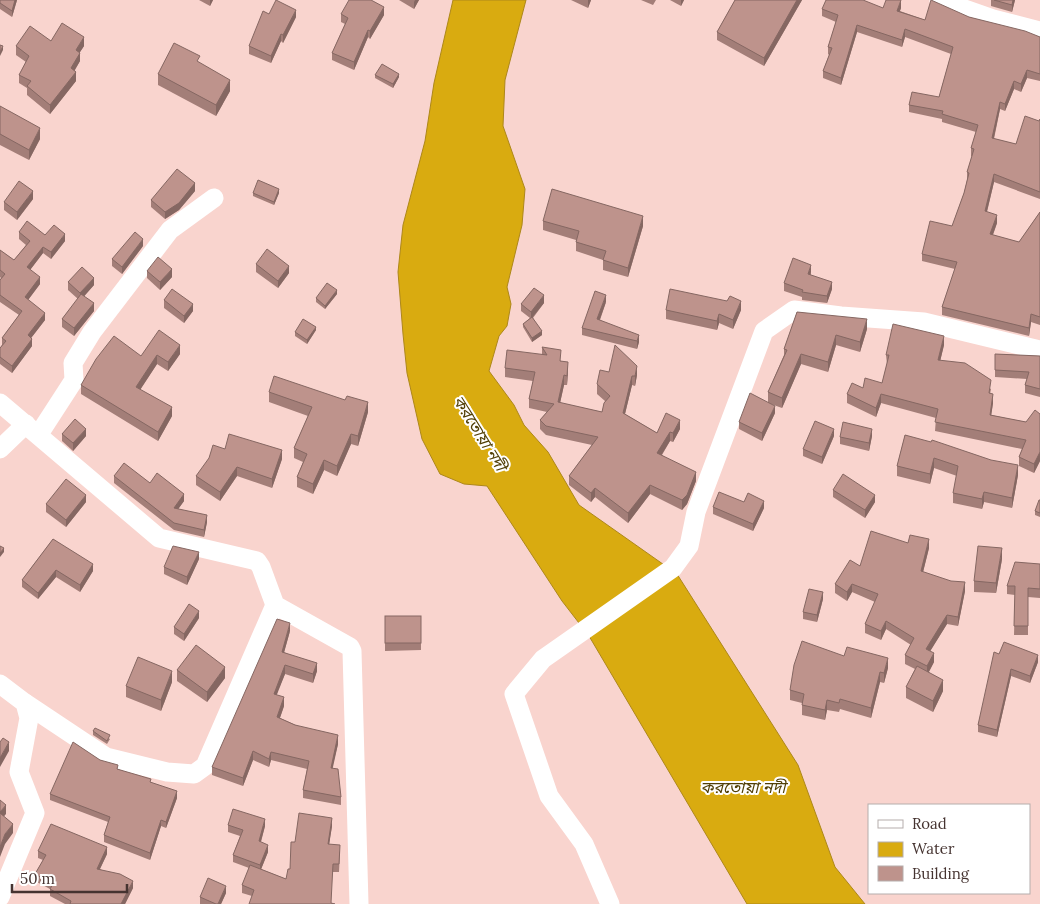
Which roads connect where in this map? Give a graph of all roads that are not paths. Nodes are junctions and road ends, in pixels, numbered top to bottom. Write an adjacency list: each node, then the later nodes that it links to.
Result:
1 (939, 0): 3 (street)
2 (1040, 23): 3 (street)
3 (1040, 31)
4 (214, 198): 7 (street)
5 (1040, 350): 14 (street)
6 (0, 402): 7 (street)
7 (32, 429): 8 (street); 9 (street)
8 (0, 449)
9 (275, 605): 11 (street); 13 (street)
10 (0, 684): 11 (street)
11 (25, 702): 12 (street)
12 (0, 897)
13 (359, 904)
14 (610, 904)

